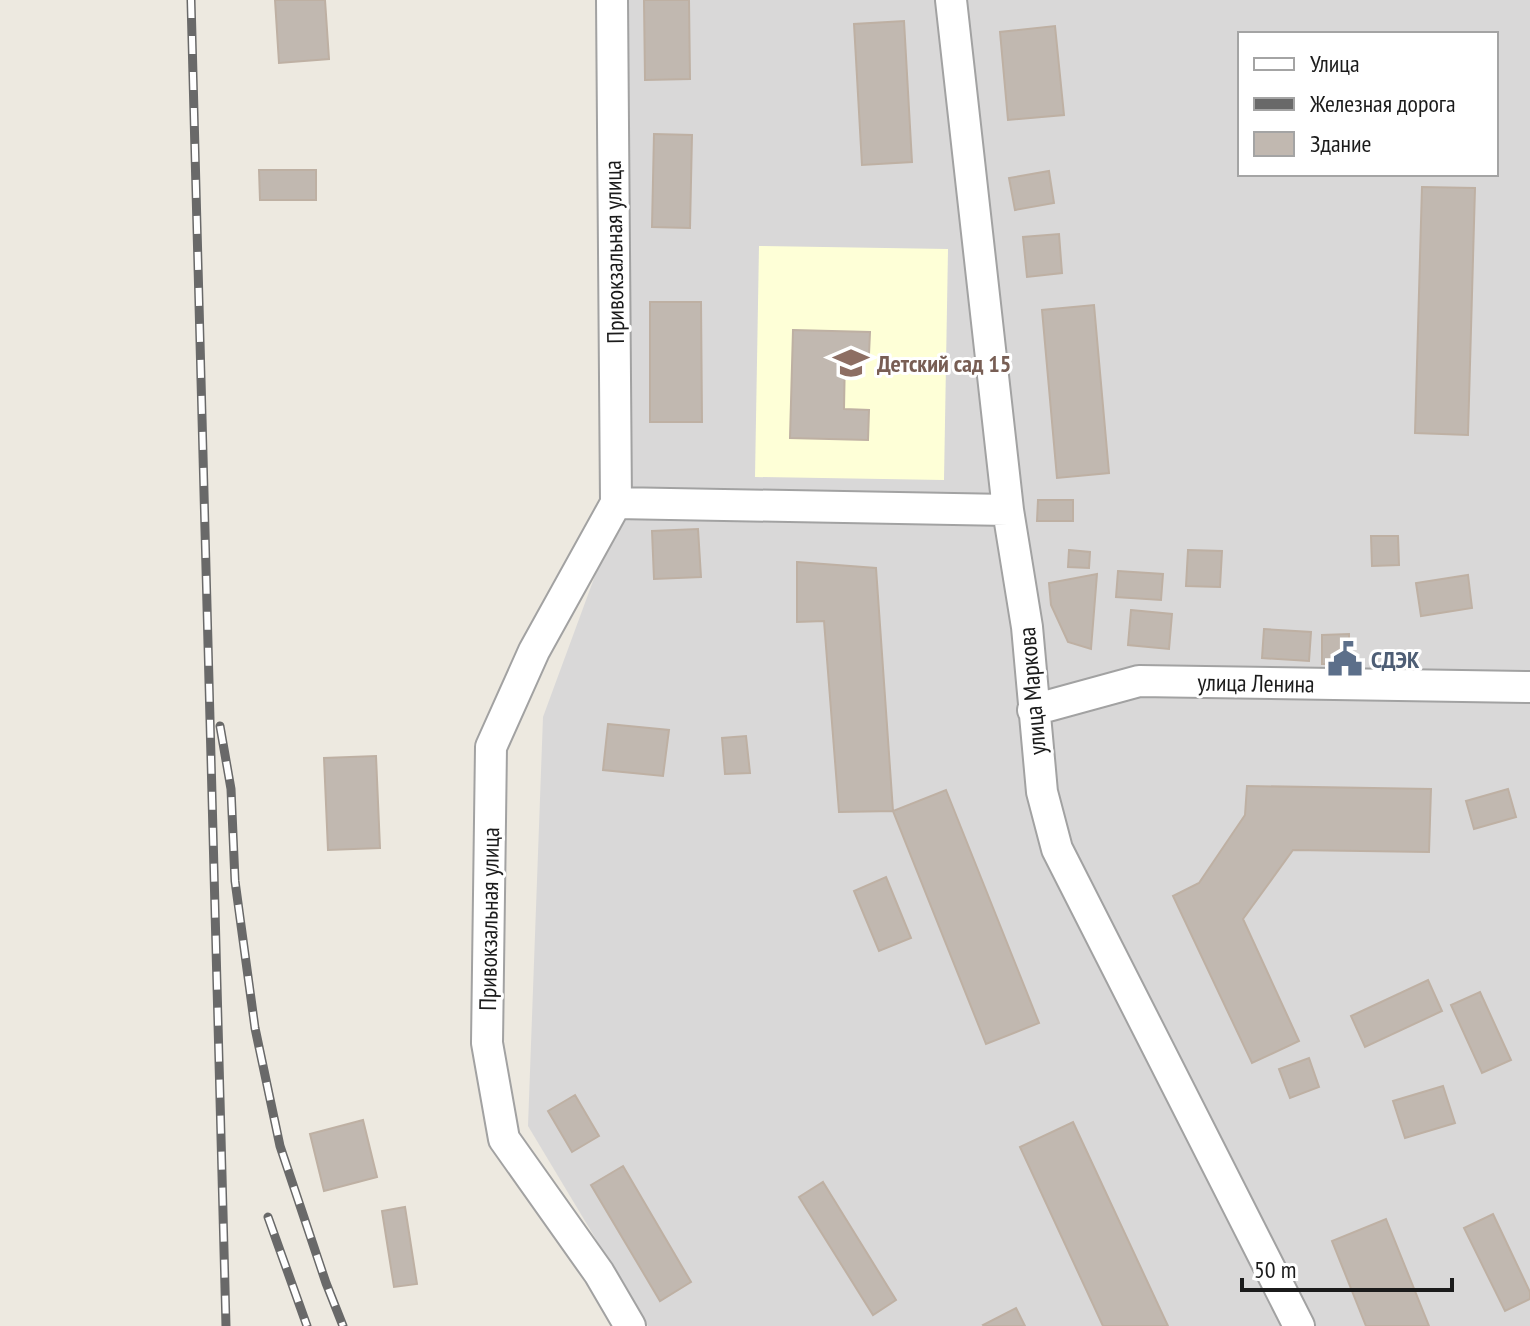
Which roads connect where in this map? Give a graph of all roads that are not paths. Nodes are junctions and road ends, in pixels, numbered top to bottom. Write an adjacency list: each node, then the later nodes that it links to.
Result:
1 (612, 0): 3 (street, Привокзальная улица)
2 (951, 0): 4 (street, улица Маркова)
3 (616, 503): 4 (street); 7 (street, Привокзальная улица)
4 (1008, 510): 6 (street, улица Маркова)
5 (1530, 687): 6 (street, улица Ленина)
6 (1033, 710): 8 (street, улица Маркова)
7 (630, 1326)
8 (1299, 1326)

